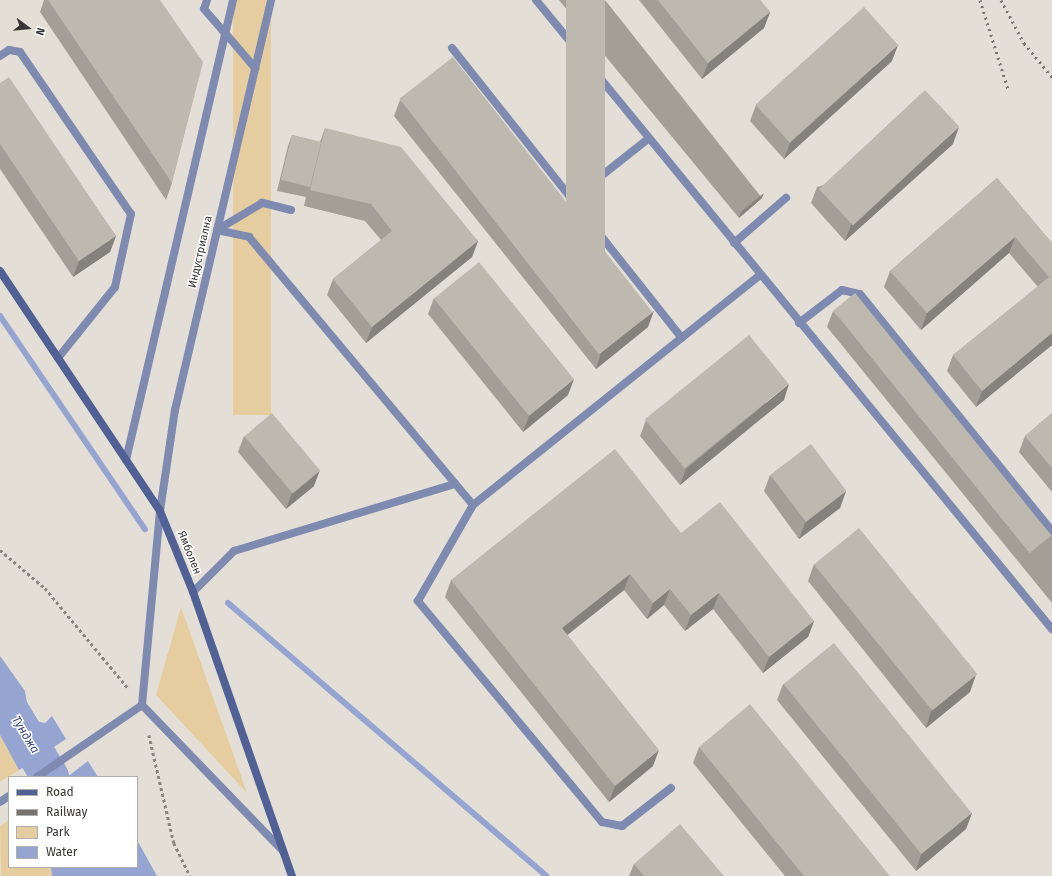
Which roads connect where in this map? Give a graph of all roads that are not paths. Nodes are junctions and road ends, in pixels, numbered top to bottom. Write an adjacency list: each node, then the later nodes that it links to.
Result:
1 (207, 0): 5 (street)
2 (233, 0): 5 (street)
3 (271, 0): 8 (street, Индустриална)
4 (536, 0): 9 (street)
5 (226, 34): 8 (street); 20 (street)
6 (452, 48): 11 (street)
7 (0, 56): 19 (street)
8 (255, 68): 13 (street, Индустриална)
9 (648, 139): 11 (street); 14 (street)
10 (786, 198): 14 (street)
11 (572, 199): 18 (street)
12 (291, 210): 13 (street)
13 (217, 230): 21 (street); 23 (street, Индустриална)
14 (734, 243): 16 (street)
15 (0, 271): 19 (main road, Ямболен)
16 (760, 275): 17 (street); 18 (street)
17 (799, 323): 24 (street); 26 (street)
18 (682, 338): 22 (street)
19 (58, 358): 20 (main road, Ямболен)
20 (126, 460): 23 (main road, Ямболен)
21 (455, 484): 22 (street); 25 (street)
22 (473, 505): 29 (street)
23 (160, 511): 25 (main road, Ямболен); 27 (street, Индустриална)
24 (1052, 531)
25 (193, 592): 30 (main road, Ямболен)
26 (1052, 629)
27 (142, 705): 28 (street); 30 (street)
28 (38, 776)
29 (671, 788)
30 (283, 851): 31 (main road, Ямболен)
31 (292, 876)

